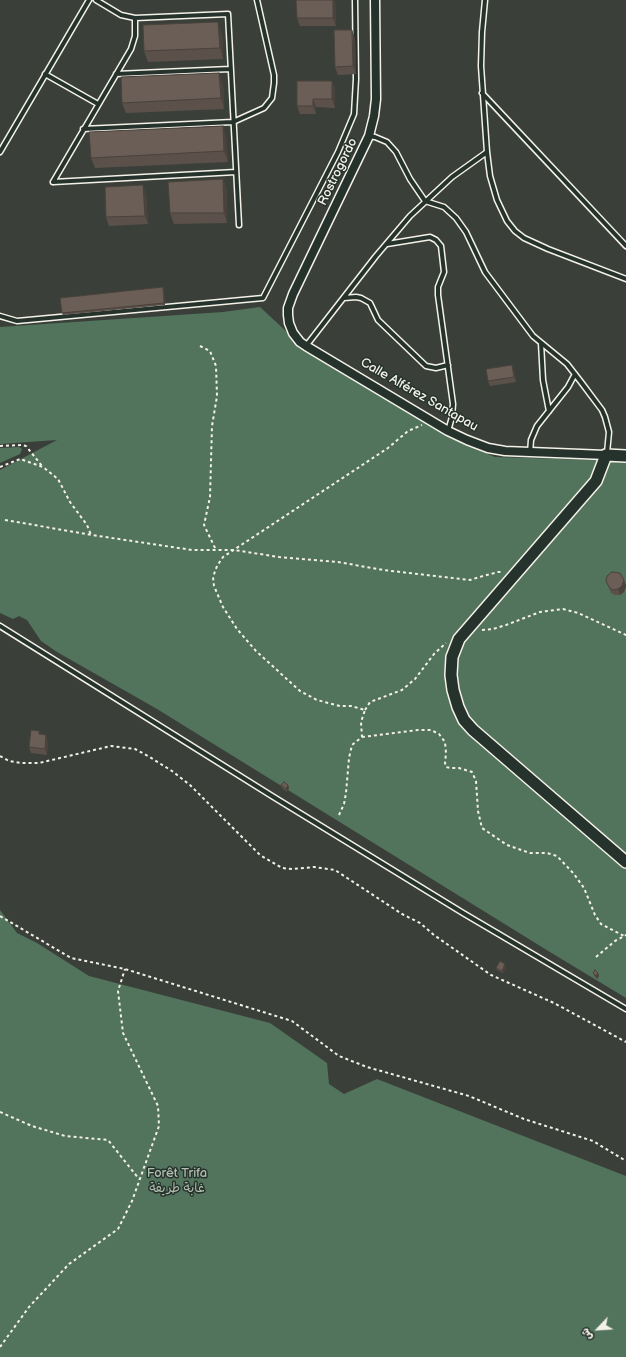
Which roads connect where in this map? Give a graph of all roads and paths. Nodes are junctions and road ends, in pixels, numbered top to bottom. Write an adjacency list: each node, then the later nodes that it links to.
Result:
1 (89, 0): 9 (lane)
2 (96, 0): 7 (lane)
3 (257, 0): 13 (lane)
4 (355, 0): 25 (lane)
5 (375, 0): 15 (street, Rostrogordo)
6 (485, 0): 11 (lane)
7 (135, 18): 8 (lane); 10 (lane)
8 (230, 69): 10 (lane); 13 (lane)
9 (45, 74): 12 (lane); 16 (lane)
10 (116, 74): 12 (lane)
11 (482, 93): 17 (lane); 22 (lane)
12 (98, 104): 14 (lane)
13 (233, 122): 14 (lane); 18 (lane)
14 (84, 130): 18 (lane)
15 (369, 136): 19 (lane); 27 (street, Rostrogordo)
16 (0, 152)
17 (487, 152): 19 (lane); 23 (lane)
18 (236, 172): 20 (lane)
19 (425, 201): 21 (lane); 26 (lane)
20 (239, 225)
21 (386, 244): 24 (lane); 29 (lane)
22 (626, 246)
23 (626, 279)
24 (344, 298): 27 (lane); 29 (lane)
25 (0, 316)
26 (541, 343): 30 (lane); 31 (lane)
27 (303, 344): 32 (street, Calle Alférez Santapau)
28 (200, 346): 42 (path)
29 (448, 365): 33 (lane)
30 (575, 374): 31 (lane); 36 (lane)
31 (549, 411): 35 (lane)
32 (432, 420): 33 (street, Calle Alférez Santapau); 43 (path)
33 (448, 431): 35 (street, Calle Alférez Santapau)
34 (0, 446): 39 (path)
35 (530, 453): 36 (street, Calle Alférez Santapau)
36 (606, 455): 37 (street, Calle Alférez Santapau); 44 (street)
37 (626, 456)
38 (0, 467): 39 (path)
39 (43, 467): 41 (path)
40 (5, 520): 41 (path)
41 (92, 535): 42 (path)
42 (216, 550): 43 (path)
43 (234, 550): 44 (path); 49 (path)
44 (513, 575): 46 (street)
45 (0, 626): 58 (lane)
46 (467, 628): 47 (path); 53 (street)
47 (626, 635)
48 (450, 640): 49 (path)
49 (365, 710): 50 (path)
50 (362, 736): 52 (path); 55 (path)
51 (0, 756): 59 (path)
52 (339, 815)
53 (626, 862)
54 (0, 916): 57 (path)
55 (625, 936): 56 (path)
56 (596, 956)
57 (125, 969): 61 (path); 62 (path)
58 (626, 1009)
59 (626, 1042)
60 (0, 1112): 62 (path)
61 (626, 1161)
62 (139, 1179): 63 (path)
63 (0, 1347)

